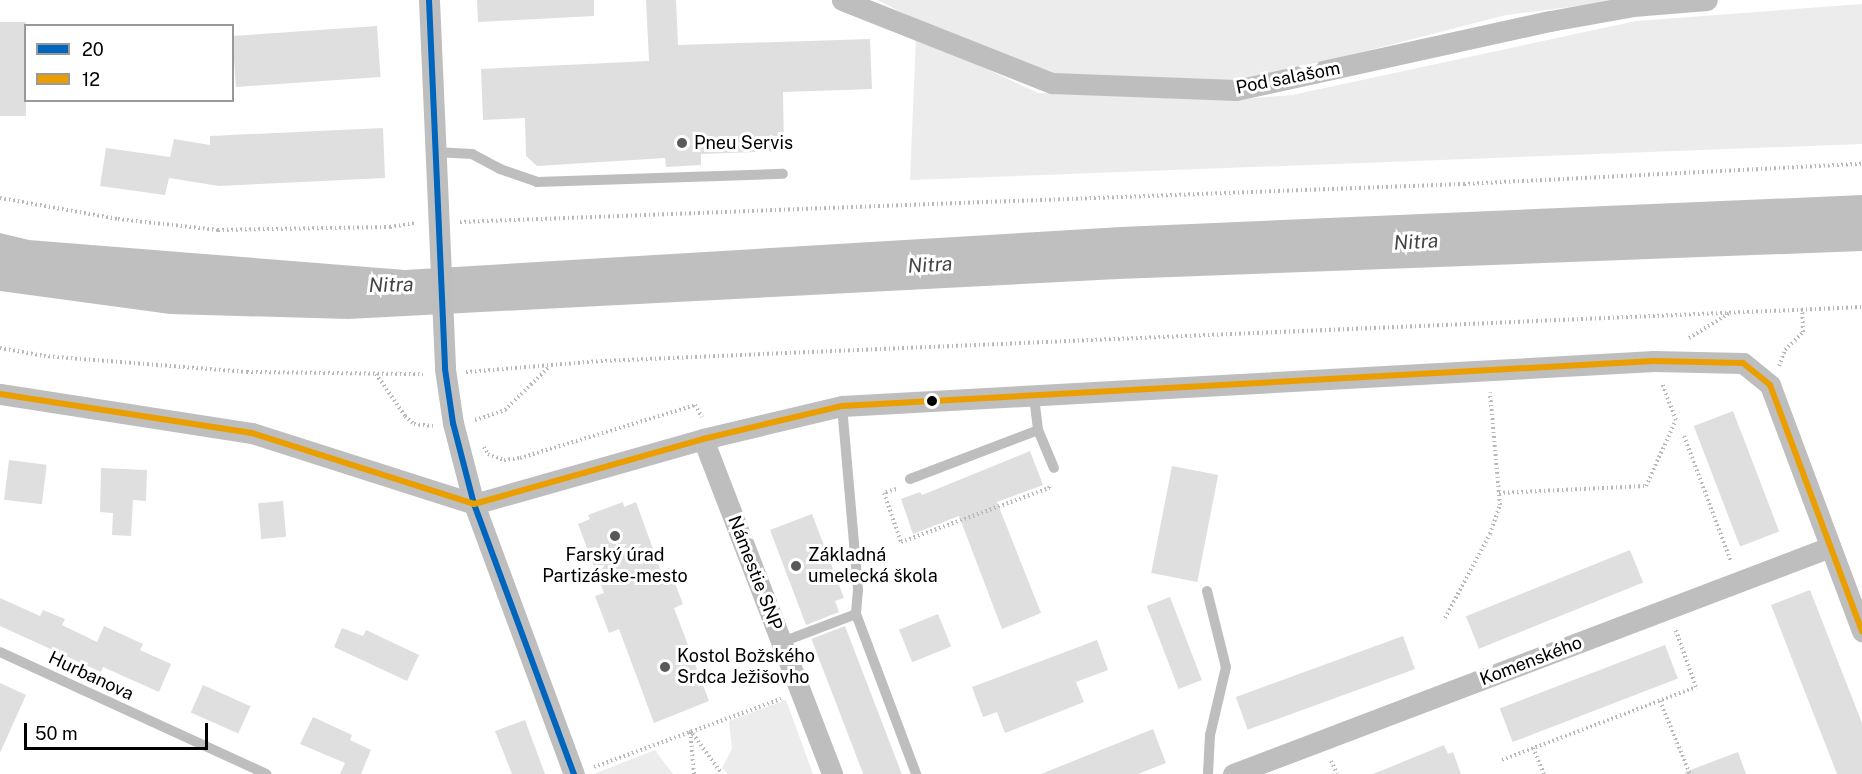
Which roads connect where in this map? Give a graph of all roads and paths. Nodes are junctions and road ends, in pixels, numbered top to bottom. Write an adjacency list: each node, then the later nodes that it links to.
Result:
1 (429, 0): 4 (street)
2 (842, 0): 3 (street, Pod salašom)
3 (1707, 0)
4 (435, 152): 6 (lane); 8 (street)
5 (1862, 164): 8 (path)
6 (783, 174)
7 (0, 198): 8 (path)
8 (439, 230): 16 (street)
9 (1862, 307): 10 (path)
10 (1802, 309): 11 (path); 18 (path)
11 (1731, 312): 13 (path); 14 (path)
12 (0, 348): 17 (path)
13 (1654, 361): 15 (street); 18 (street); 31 (path)
14 (549, 366): 16 (path); 23 (path)
15 (1488, 370): 20 (street); 31 (path)
16 (445, 371): 17 (path); 32 (street)
17 (376, 374): 22 (path)
18 (1770, 385): 33 (street)
19 (0, 394): 32 (street)
20 (1034, 397): 21 (street); 25 (lane)
21 (842, 406): 24 (street); 36 (lane)
22 (440, 425)
23 (475, 430)
24 (703, 430): 27 (path); 32 (street); 40 (street, Námestie SNP)
25 (1038, 430): 28 (lane); 29 (lane)
26 (1683, 436): 34 (path)
27 (479, 438)
28 (1054, 468): 30 (path)
29 (910, 479)
30 (884, 493)
31 (1499, 493): 37 (path)
32 (474, 504): 48 (street)
33 (1830, 547): 34 (street, Komenského); 39 (street)
34 (1738, 582): 55 (street, Komenského)
35 (1207, 591): 54 (lane)
36 (856, 614): 40 (lane); 53 (lane)
37 (1444, 618)
38 (1672, 621): 43 (path)
39 (1862, 631)
40 (782, 642): 42 (street, Námestie SNP)
41 (0, 652): 49 (lane, Hurbanova)
42 (801, 692): 44 (path); 52 (street, Námestie SNP)
43 (1660, 701): 45 (path); 58 (path)
44 (690, 730): 48 (path); 50 (path); 51 (path)
45 (1533, 748): 47 (path); 57 (path)
46 (1328, 753): 56 (path)
47 (1502, 760)
48 (582, 771)
49 (266, 774)
50 (694, 774)
51 (722, 774)
52 (832, 774)
53 (916, 774)
54 (1208, 774)
55 (1233, 774)
56 (1336, 774)
57 (1544, 774)
58 (1690, 774)

